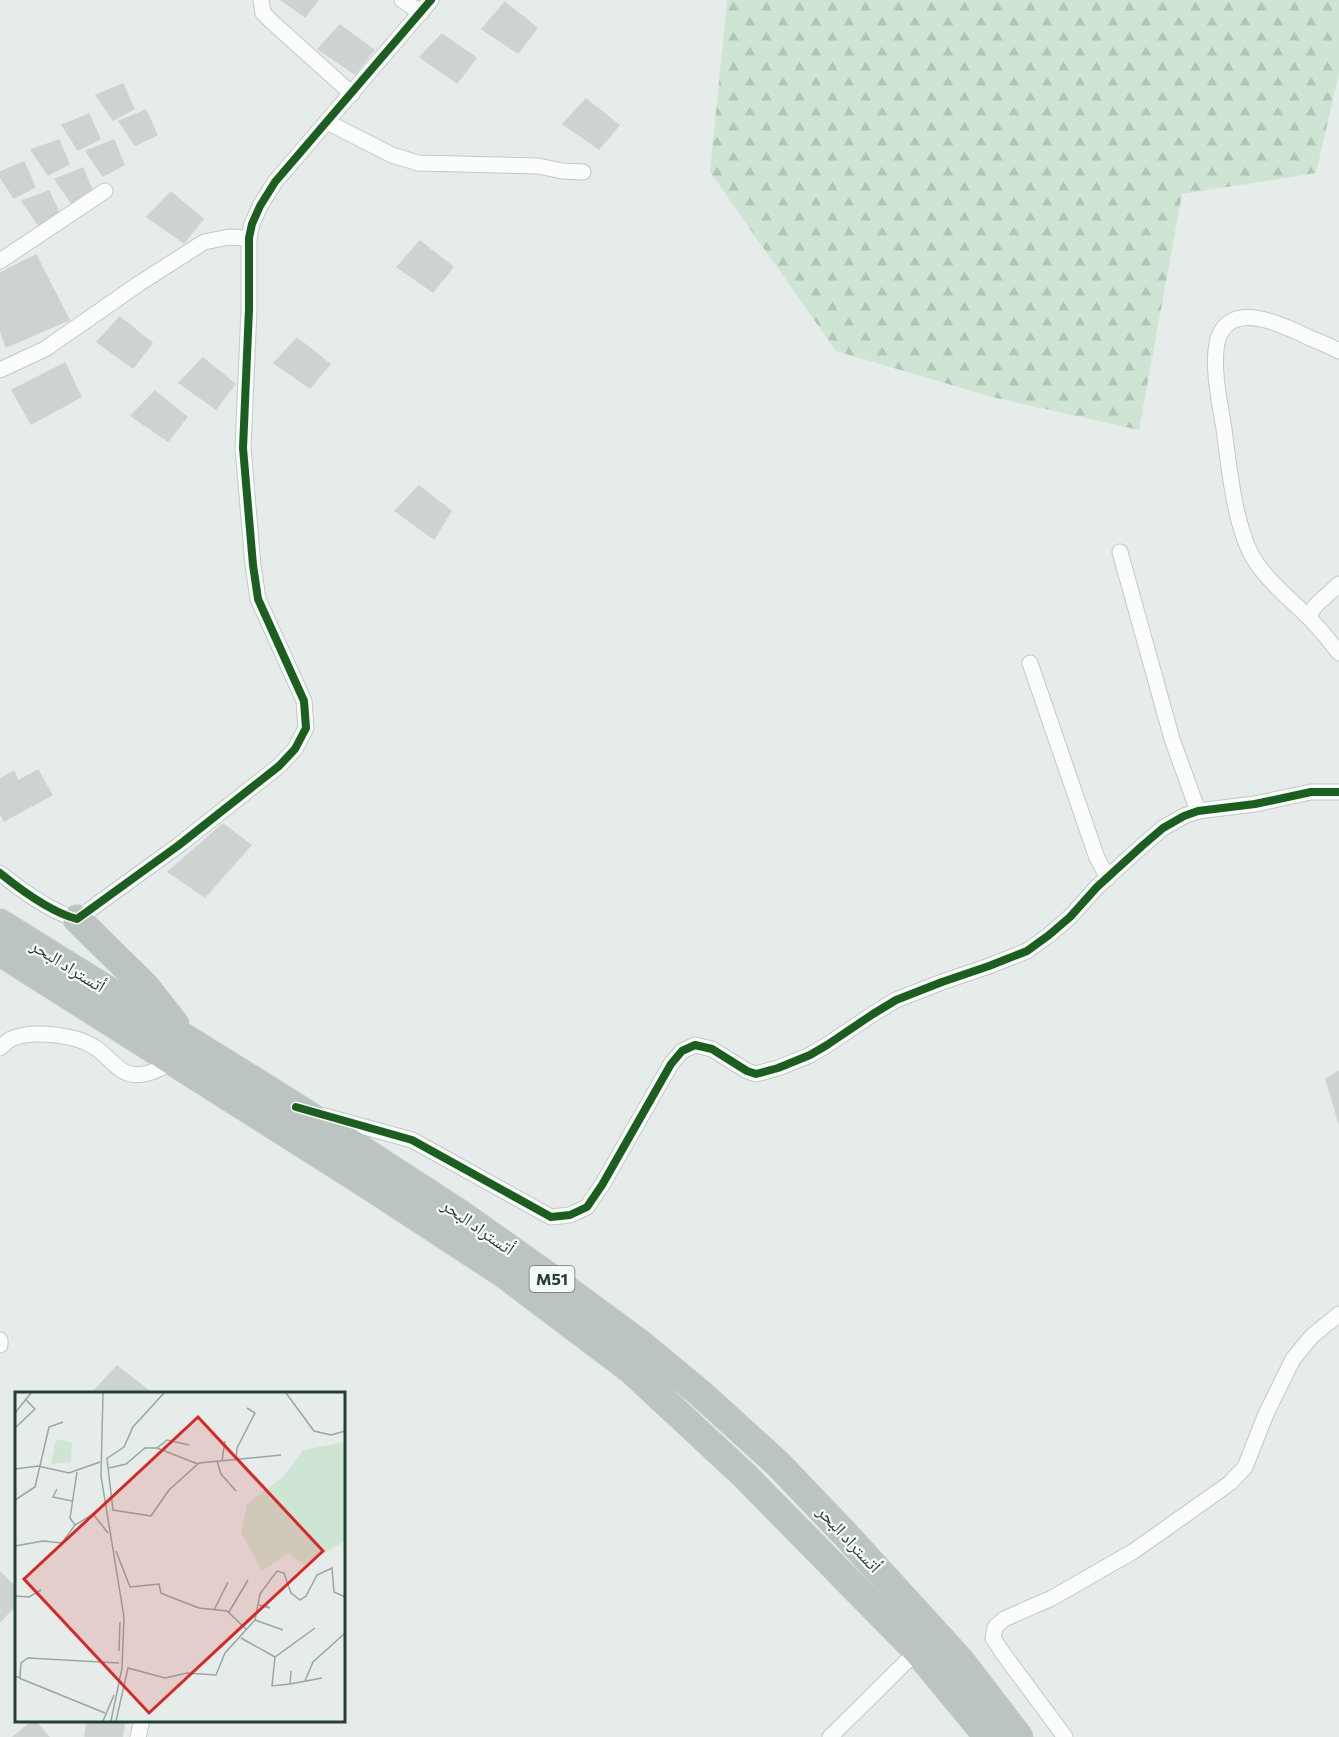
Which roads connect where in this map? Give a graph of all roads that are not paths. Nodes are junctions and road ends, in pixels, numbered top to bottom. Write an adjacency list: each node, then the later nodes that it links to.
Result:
1 (261, 0): 5 (street)
2 (402, 0): 4 (street)
3 (431, 0): 4 (street)
4 (421, 13): 5 (street)
5 (352, 94): 6 (street)
6 (327, 122): 7 (street); 9 (street)
7 (583, 172)
8 (105, 191): 10 (street)
9 (249, 238): 12 (street); 22 (street)
10 (0, 261)
11 (1339, 351): 15 (street)
12 (0, 370)
13 (1120, 552): 19 (street)
14 (1338, 587): 15 (street)
15 (1308, 616): 16 (street)
16 (1339, 653)
17 (1029, 663): 21 (street)
18 (1339, 792): 19 (street)
19 (1198, 811): 21 (street)
20 (0, 873): 22 (street)
21 (1108, 878): 27 (street)
22 (77, 919): 26 (highway)
23 (0, 923): 26 (highway, أتستراد البحر / M51)
24 (0, 952): 26 (highway, أتستراد البحر / M51)
25 (0, 1048): 26 (street)
26 (181, 1052): 27 (highway, أتستراد البحر / M51); 29 (highway, أتستراد البحر / M51)
27 (296, 1107): 34 (highway, أتستراد البحر / M51)
28 (1339, 1314): 35 (street)
29 (917, 1651): 32 (street); 33 (highway, أتستراد البحر / M51)
30 (142, 1722): 31 (street)
31 (138, 1737)
32 (830, 1737)
33 (988, 1737)
34 (1019, 1737)
35 (1065, 1737)

